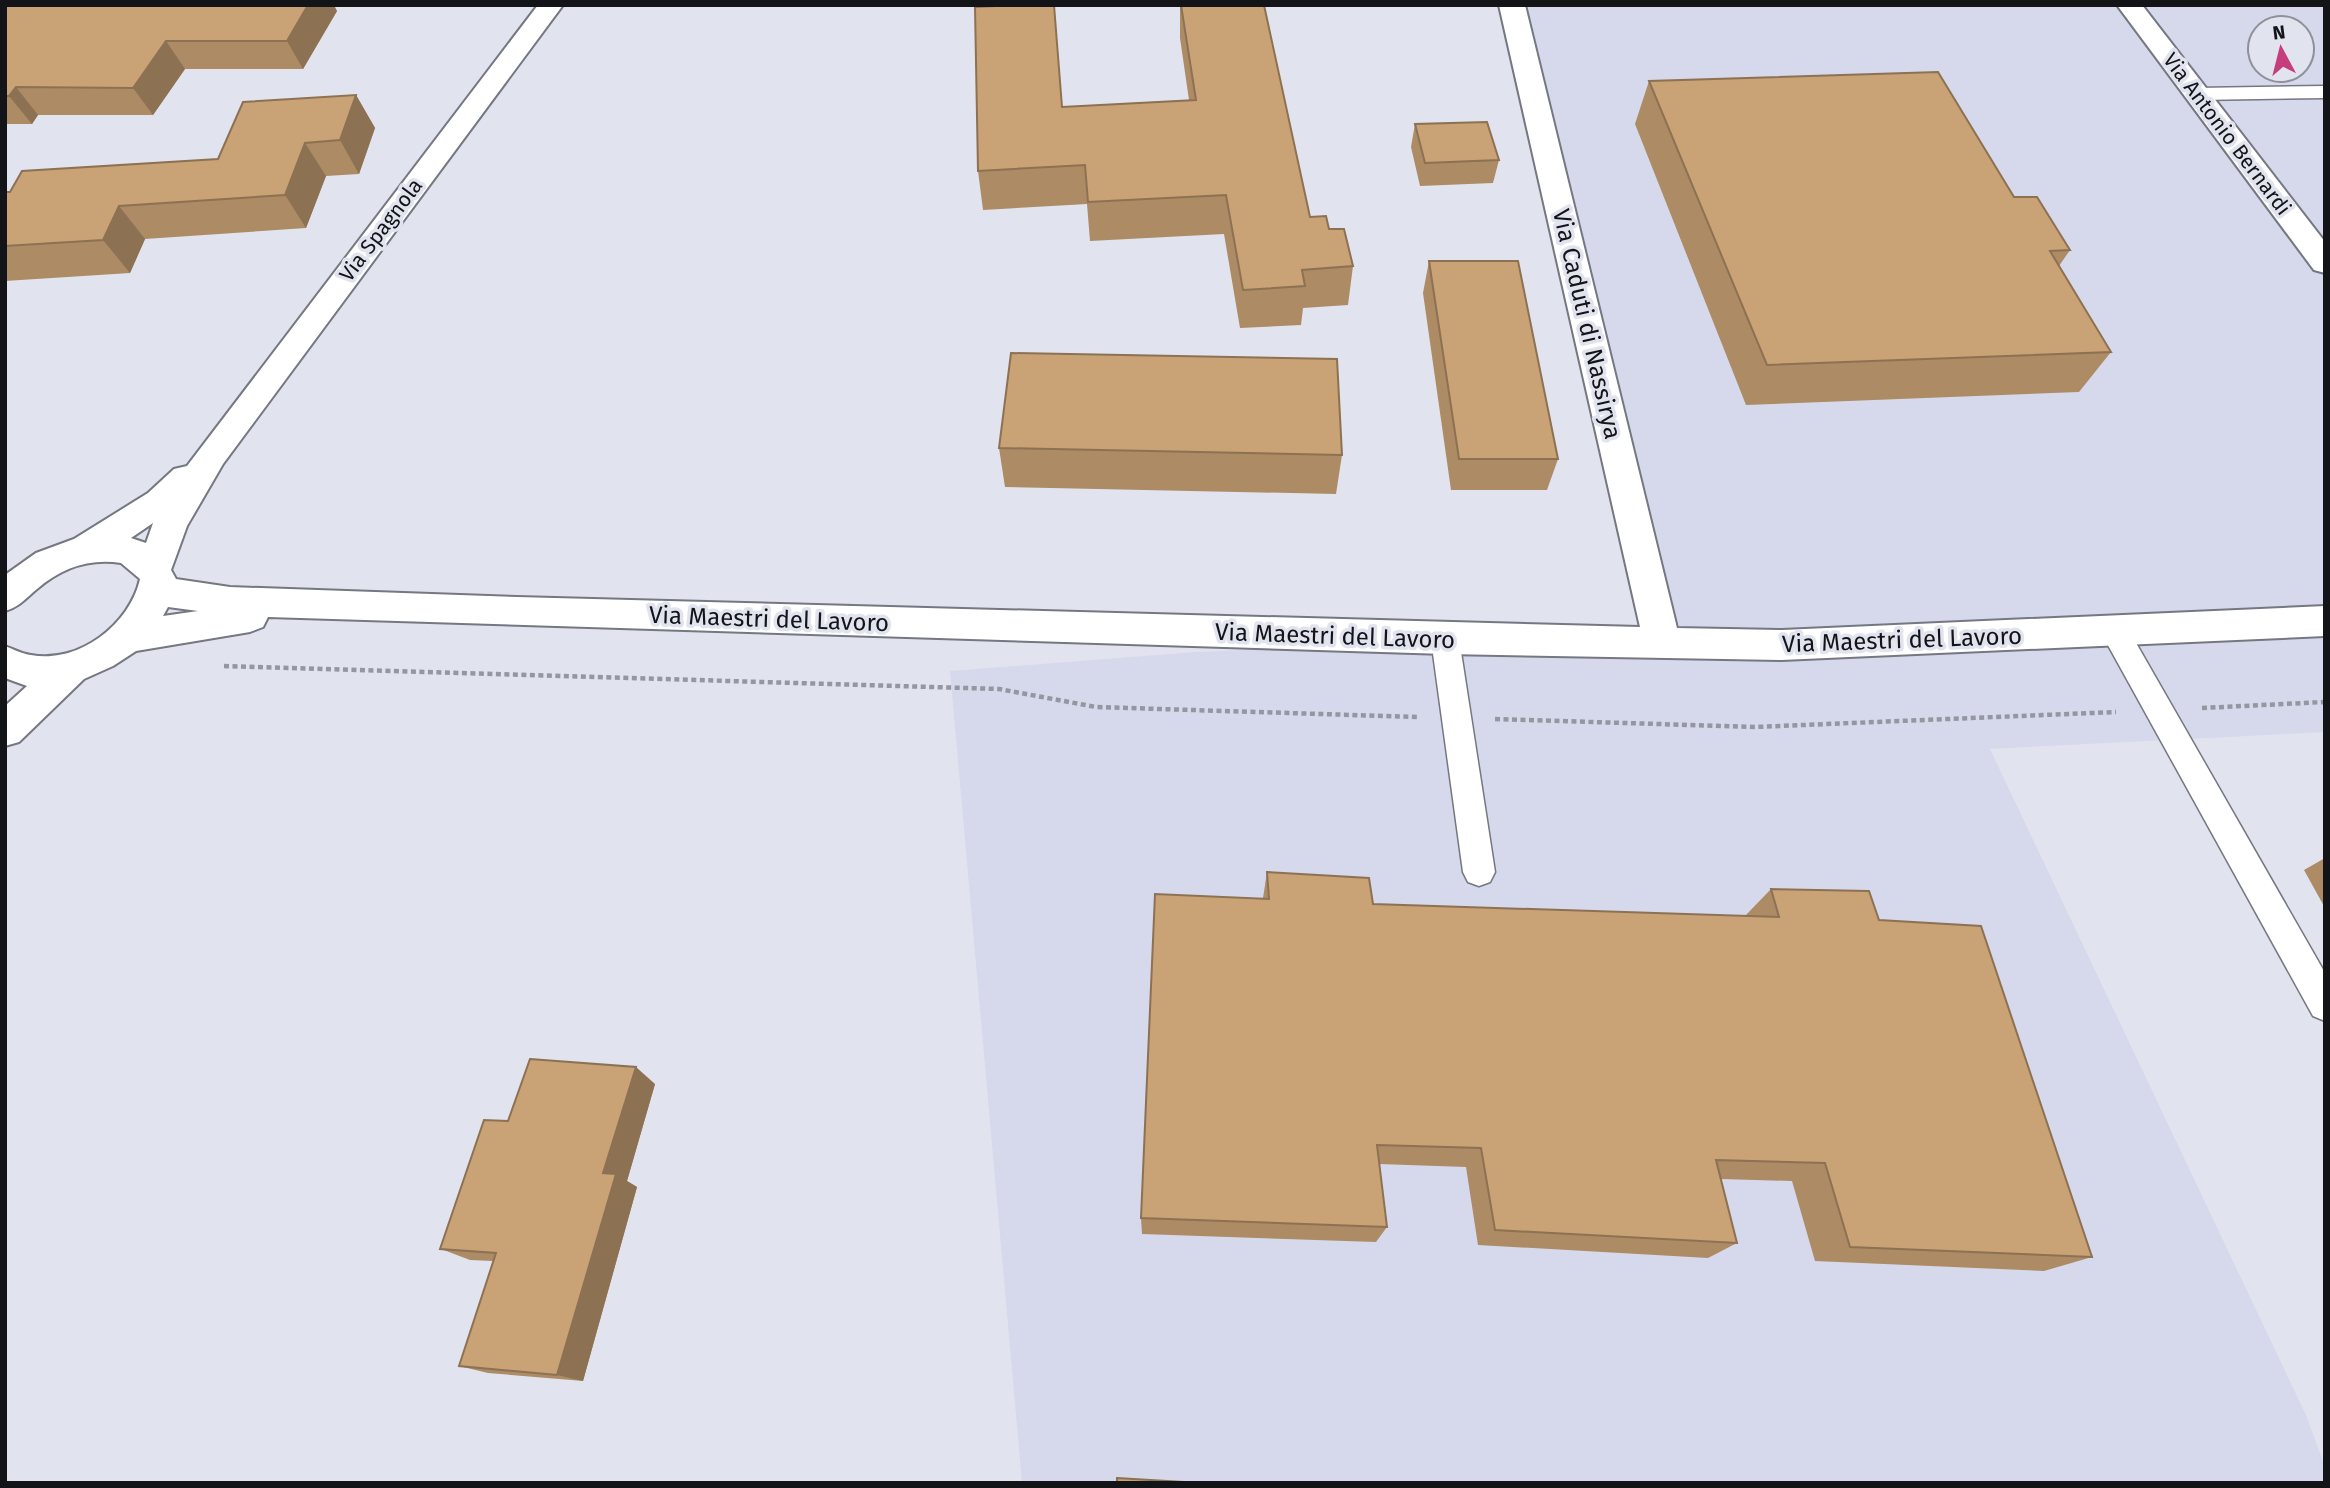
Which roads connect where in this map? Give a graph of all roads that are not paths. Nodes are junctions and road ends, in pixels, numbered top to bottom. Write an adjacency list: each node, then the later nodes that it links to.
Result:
1 (551, 5): 7 (street, Via Spagnola)
2 (1512, 5): 18 (street, Via Caduti di Nassirya)
3 (2129, 5): 5 (street, Via Antonio Bernardi)
4 (2325, 92): 5 (lane)
5 (2198, 94): 6 (street, Via Antonio Bernardi)
6 (2325, 263)
7 (211, 455): 8 (street, Via Spagnola); 11 (street, Via Spagnola)
8 (83, 550): 9 (street); 11 (street)
9 (46, 564): 10 (street); 12 (street)
10 (5, 574)
11 (156, 580): 13 (street, Via Maestri del Lavoro); 16 (street, Via Spagnola)
12 (5, 597)
13 (346, 606): 16 (street, Via Maestri del Lavoro); 17 (street, Via Maestri del Lavoro)
14 (2325, 621): 15 (street, Via Maestri del Lavoro)
15 (2114, 630): 18 (street, Via Maestri del Lavoro); 23 (lane)
16 (128, 637): 20 (street)
17 (1445, 639): 18 (street, Via Maestri del Lavoro); 22 (lane)
18 (1662, 643)
19 (5, 661): 20 (street)
20 (73, 666): 21 (street)
21 (5, 730)
22 (1479, 872)
23 (2325, 1006)

